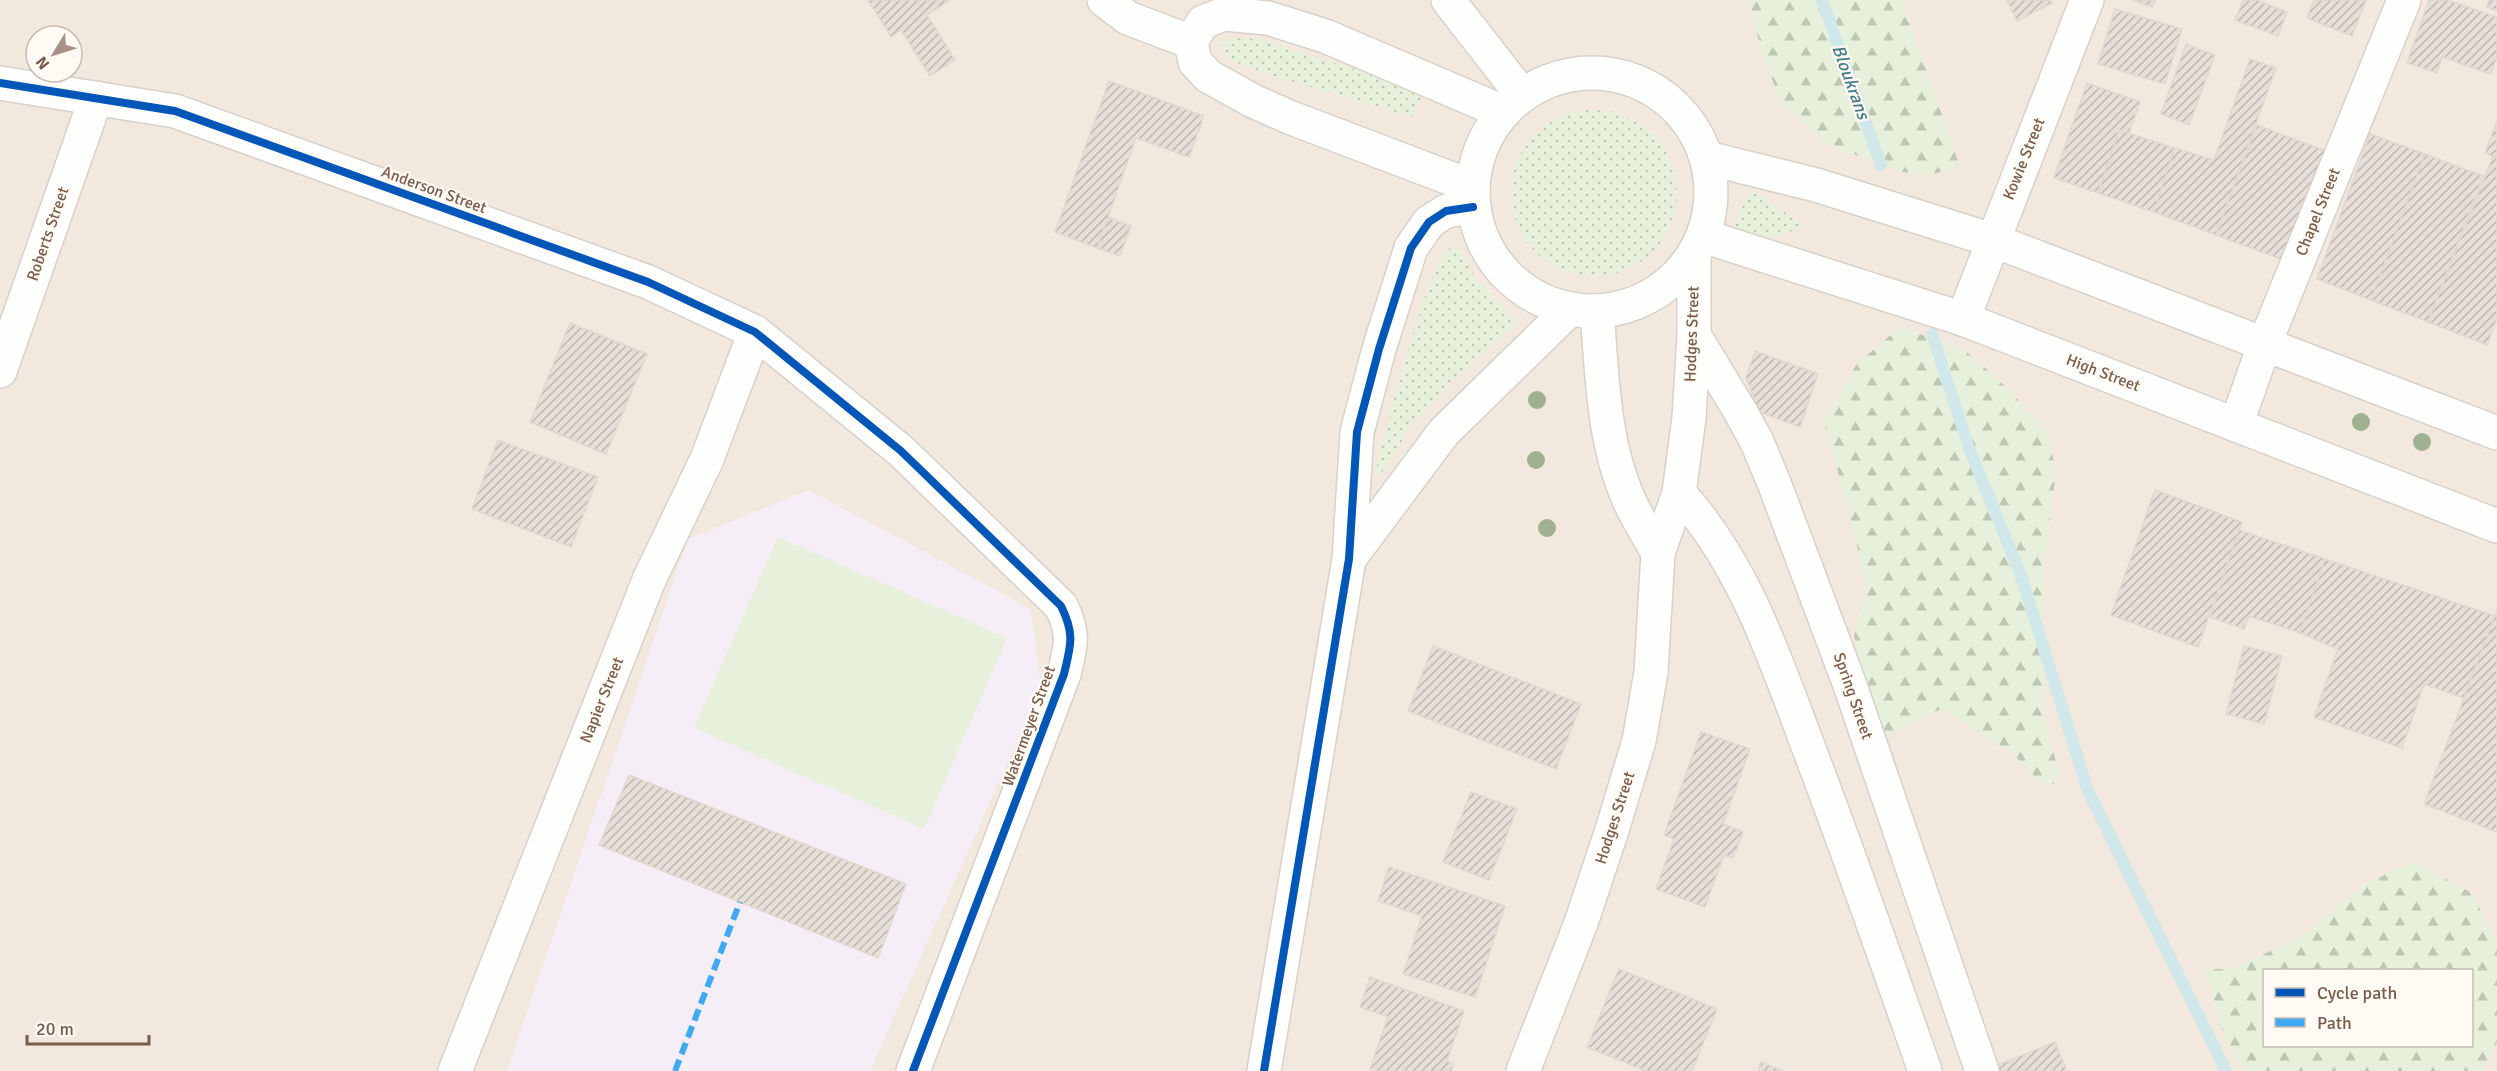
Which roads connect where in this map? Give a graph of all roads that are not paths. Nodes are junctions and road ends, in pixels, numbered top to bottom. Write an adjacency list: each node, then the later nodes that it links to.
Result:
1 (1104, 0): 5 (street)
2 (1448, 0): 8 (street)
3 (2087, 0): 11 (street, Kowie Street)
4 (2404, 0): 17 (street, Chapel Street)
5 (1191, 42): 8 (street); 10 (street)
6 (0, 83): 7 (street, Anderson Street)
7 (96, 98): 15 (street, Anderson Street); 18 (street, Roberts Street)
8 (1512, 104): 9 (street); 10 (street)
9 (1707, 158): 11 (street); 12 (street)
10 (1473, 197): 13 (street); 24 (street)
11 (1992, 240): 14 (street, Kowie Street); 17 (street)
12 (1698, 246): 13 (street); 14 (street, High Street); 16 (street, Hodges Street)
13 (1583, 310): 23 (street); 24 (street)
14 (1963, 319): 19 (street, High Street)
15 (755, 332): 25 (street, Napier Street); 26 (street, Watermeyer Street)
16 (1694, 335): 21 (street, Hodges Street); 30 (street, Spring Street)
17 (2265, 343): 19 (street, Chapel Street); 20 (street)
18 (0, 371)
19 (2236, 425): 22 (street, High Street)
20 (2497, 433)
21 (1679, 493): 23 (street, Hodges Street); 29 (street)
22 (2497, 526)
23 (1658, 553): 28 (street, Hodges Street)
24 (1349, 559): 27 (street)
25 (456, 1071)
26 (913, 1071)
27 (1264, 1071)
28 (1523, 1071)
29 (1925, 1071)
30 (1982, 1071)

